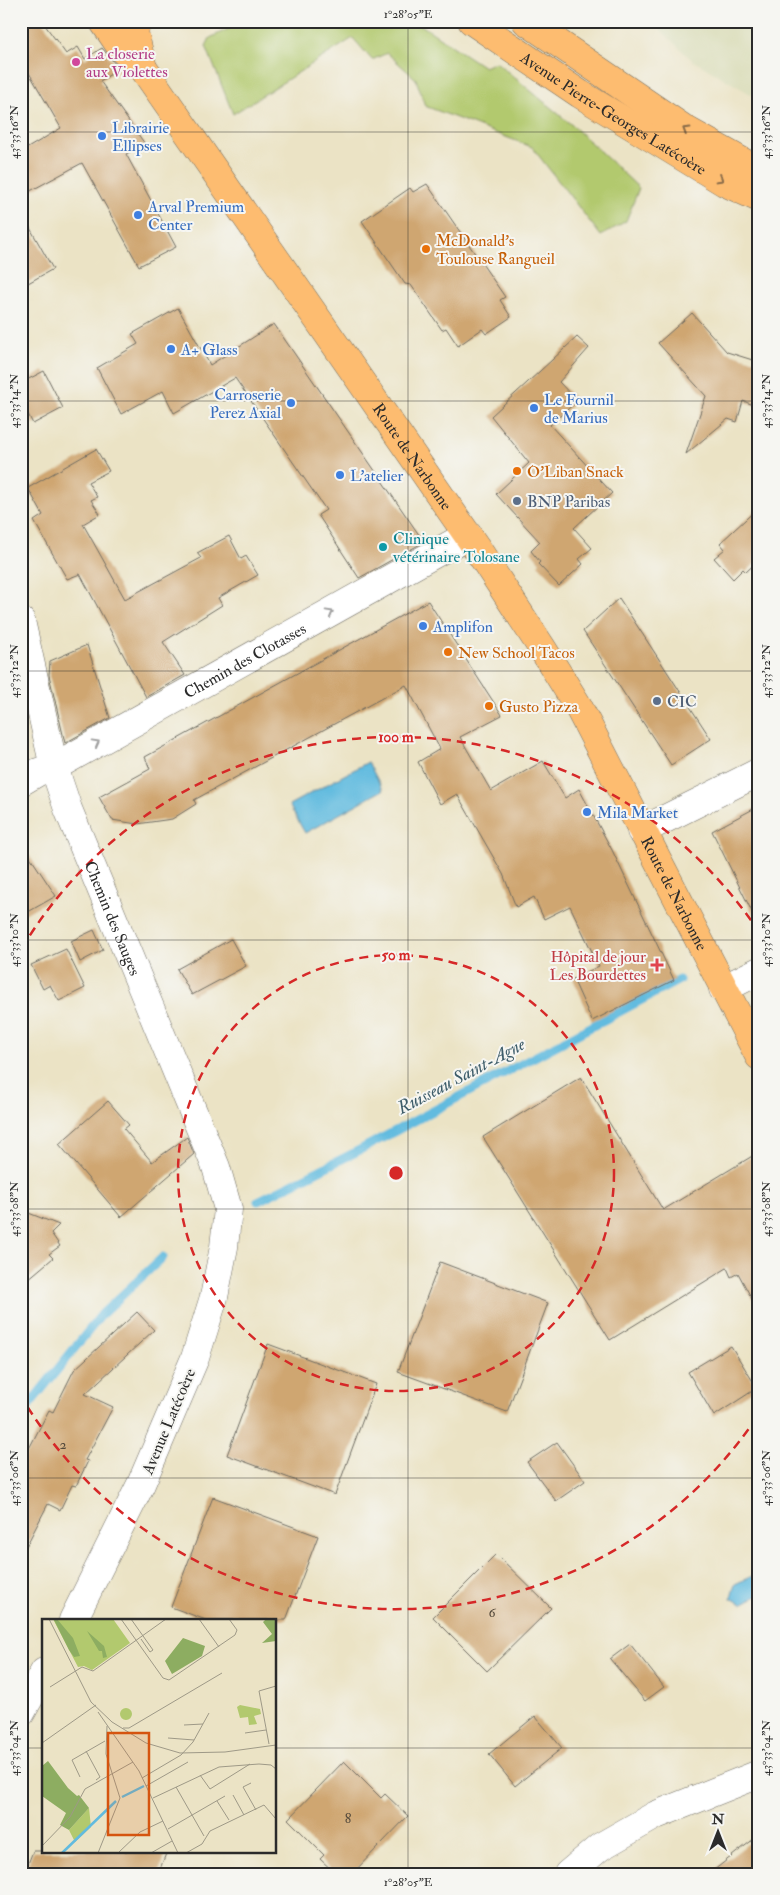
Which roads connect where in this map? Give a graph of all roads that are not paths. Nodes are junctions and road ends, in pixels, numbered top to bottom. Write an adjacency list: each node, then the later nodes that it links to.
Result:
1 (102, 21): 5 (main road, Route de Narbonne)
2 (137, 21): 5 (main road, Route de Narbonne)
3 (472, 21): 7 (main road, Avenue Pierre-Georges Latécoère, one-way to 7)
4 (526, 21): 6 (main road, Avenue Pierre-Georges Latécoère, one-way to 4)
5 (143, 68): 8 (main road, Route de Narbonne)
6 (759, 171)
7 (759, 198)
8 (468, 536): 10 (street, Chemin des Clotasses, one-way to 8); 13 (main road, Route de Narbonne)
9 (21, 621): 10 (street, Chemin des Sauges)
10 (54, 767): 12 (street, Chemin des Clotasses); 17 (street, Chemin des Sauges)
11 (759, 772): 13 (street)
12 (21, 782)
13 (641, 831): 15 (main road, Route de Narbonne)
14 (759, 971): 15 (street)
15 (717, 977): 16 (main road, Route de Narbonne)
16 (759, 1056)
17 (228, 1209): 18 (street, Avenue Latécoère)
18 (74, 1619)
19 (42, 1676): 20 (street)
20 (21, 1713)
21 (759, 1774): 22 (street)
22 (568, 1874)

